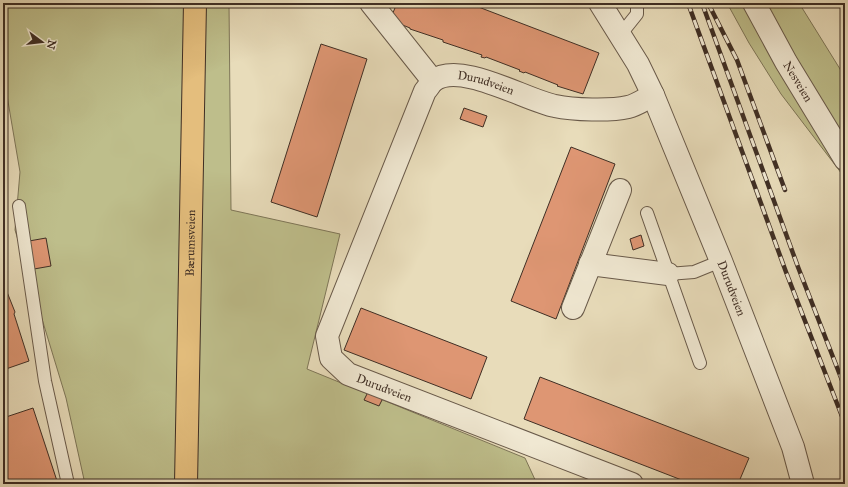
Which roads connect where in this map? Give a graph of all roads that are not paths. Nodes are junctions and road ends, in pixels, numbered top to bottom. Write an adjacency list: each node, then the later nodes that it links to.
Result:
1 (194, 3): 19 (main road, Bærumsveien)
2 (371, 3): 7 (street)
3 (600, 3): 6 (street, Durudveien)
4 (638, 3): 6 (lane)
5 (754, 3): 9 (street, Nesveien)
6 (621, 34): 8 (street, Durudveien)
7 (433, 81): 8 (street, Durudveien); 20 (street, Durudveien)
8 (653, 95): 13 (street, Durudveien)
9 (845, 159)
10 (620, 190): 14 (street)
11 (18, 206): 18 (lane)
12 (647, 213): 15 (lane)
13 (721, 261): 15 (lane); 21 (street, Durudveien)
14 (590, 264): 15 (street); 16 (street)
15 (668, 274): 17 (lane)
16 (573, 308)
17 (700, 363)
18 (68, 484)
19 (186, 484)
20 (632, 484)
21 (803, 484)

